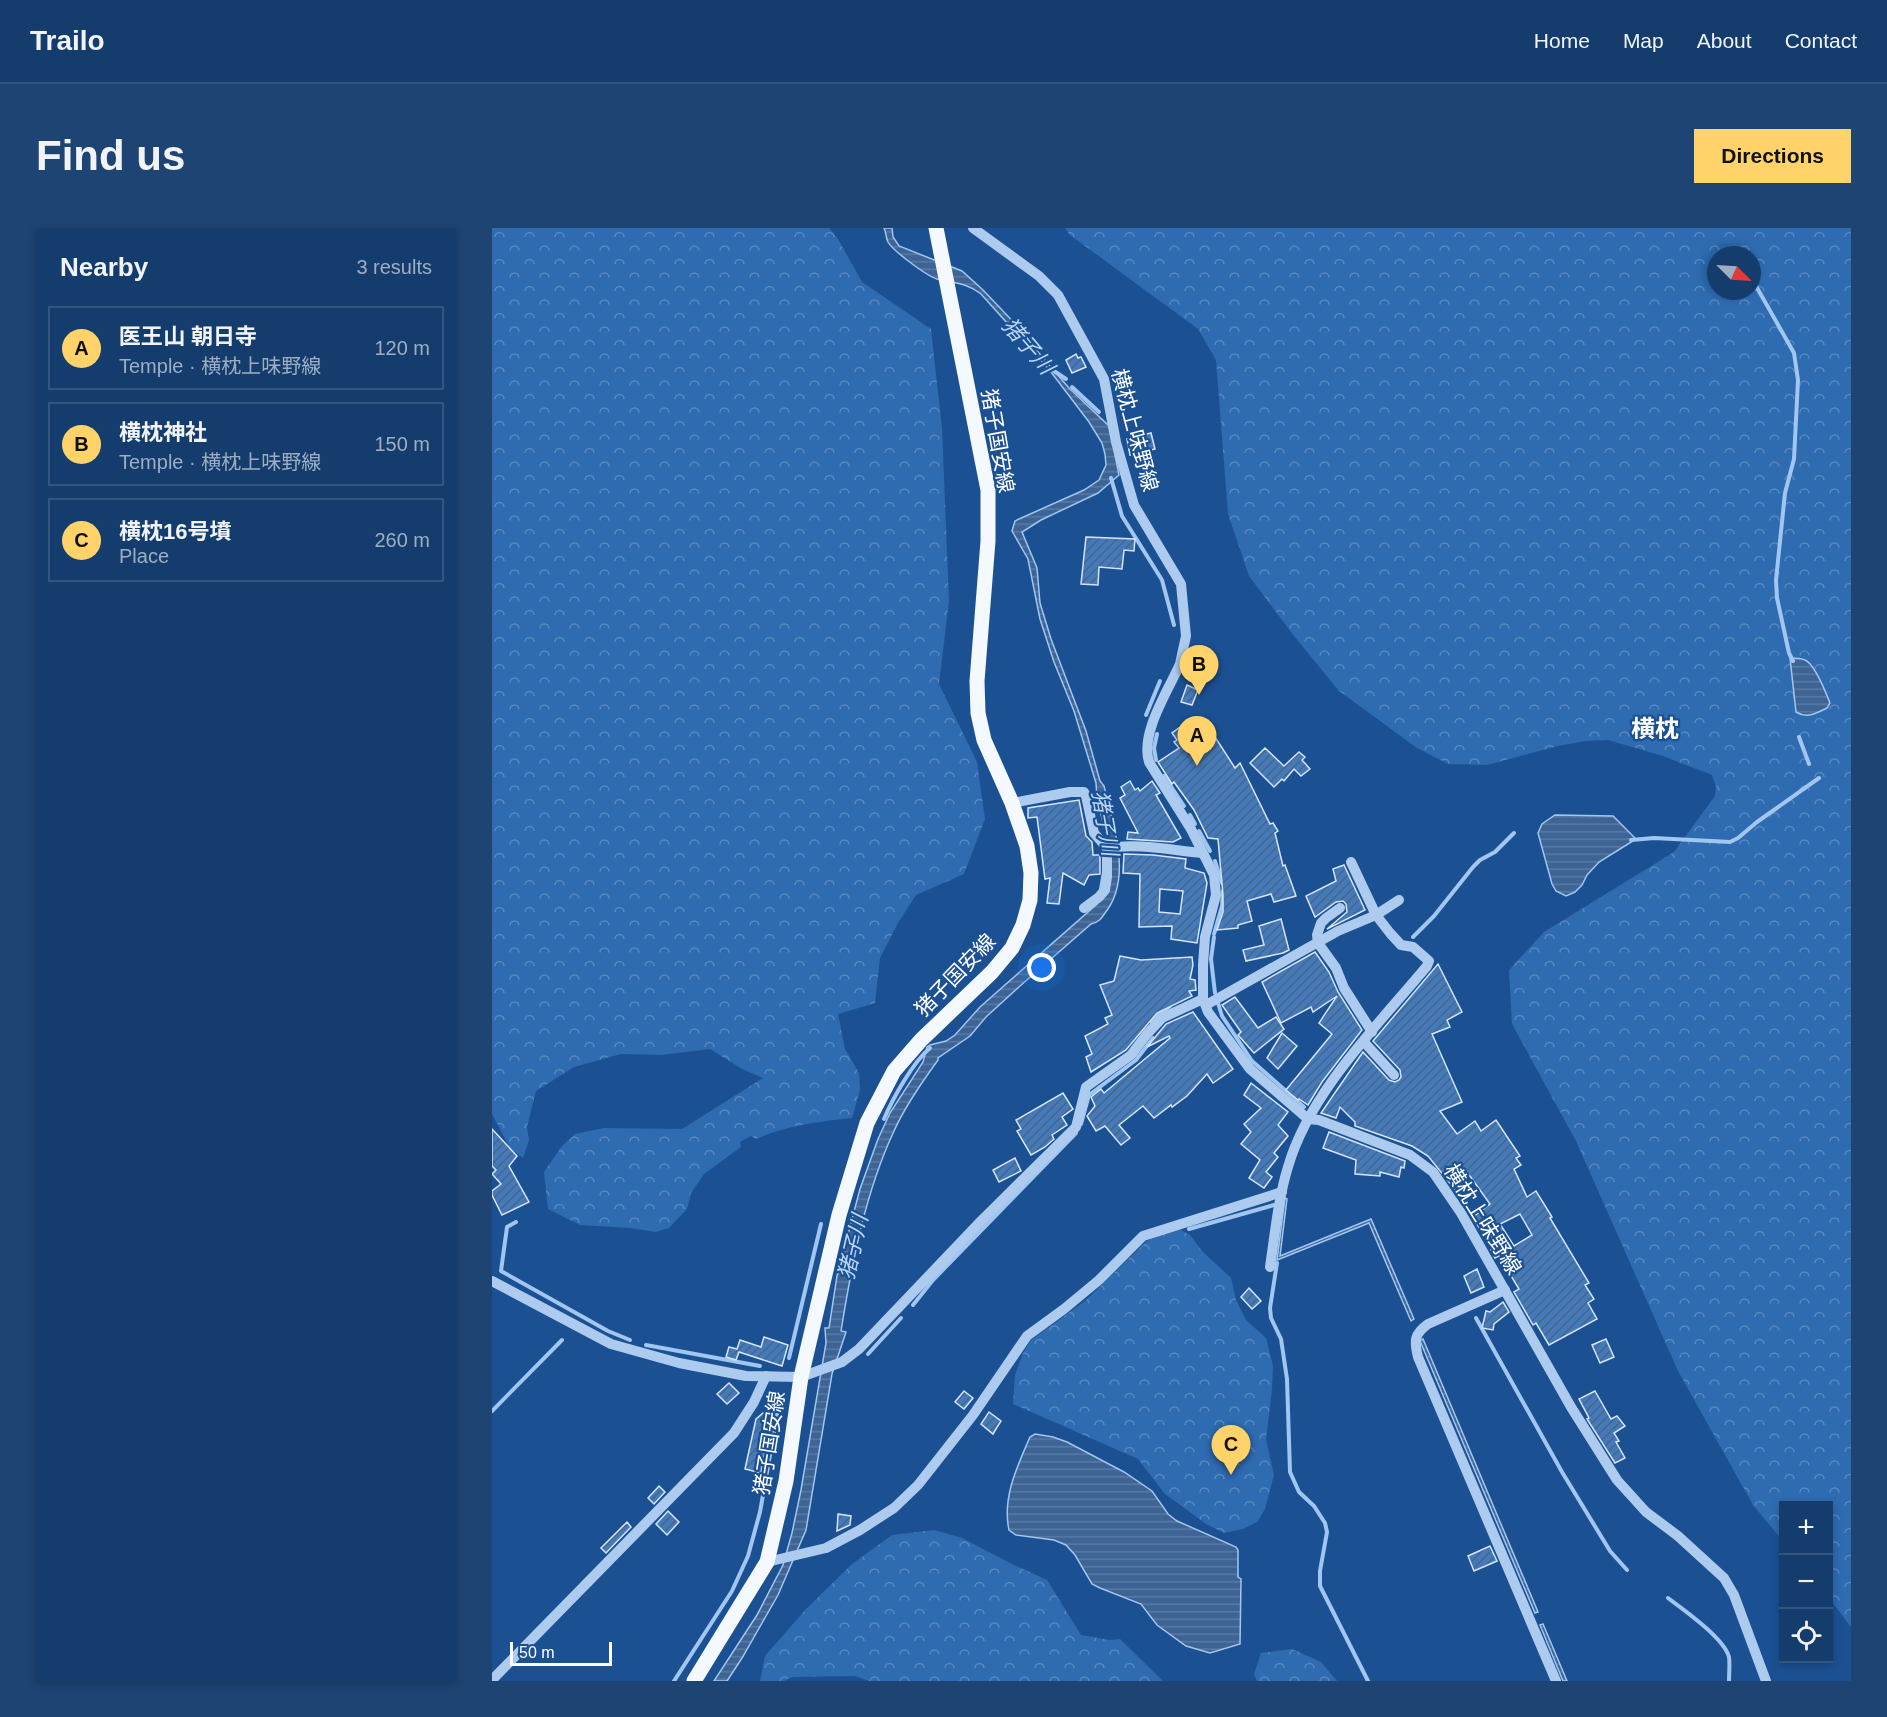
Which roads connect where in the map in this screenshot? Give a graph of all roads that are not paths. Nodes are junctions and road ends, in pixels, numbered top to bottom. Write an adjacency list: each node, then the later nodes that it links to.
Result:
1 (936, 228): 3 (main road, 猪子国安線)
2 (973, 228): 5 (street, 横枕上味野線)
3 (1012, 803): 4 (street); 22 (main road, 猪子国安線)
4 (1107, 848): 5 (street); 8 (street)
5 (1202, 853): 12 (street, 横枕上味野線)
6 (1351, 862): 10 (street)
7 (1399, 900): 10 (street)
8 (1084, 908)
9 (1340, 908): 11 (street)
10 (1376, 915): 11 (street); 13 (street)
11 (1318, 943): 12 (street); 13 (street)
12 (1204, 1002): 16 (street, 横枕上味野線); 22 (street)
13 (1372, 1032): 14 (street)
14 (1364, 1041): 15 (street); 16 (street)
15 (1394, 1075)
16 (1308, 1119): 17 (street); 20 (street, 横枕上味野線)
17 (1282, 1192): 18 (street); 23 (street)
18 (1270, 1267)
19 (492, 1281): 21 (street)
20 (1505, 1290): 26 (street); 27 (street, 横枕上味野線)
21 (766, 1376): 22 (street); 24 (street)
22 (801, 1377): 23 (main road, 猪子国安線)
23 (767, 1562): 25 (main road, 猪子国安線)
24 (492, 1680)
25 (694, 1681)
26 (1556, 1681)
27 (1766, 1681)

